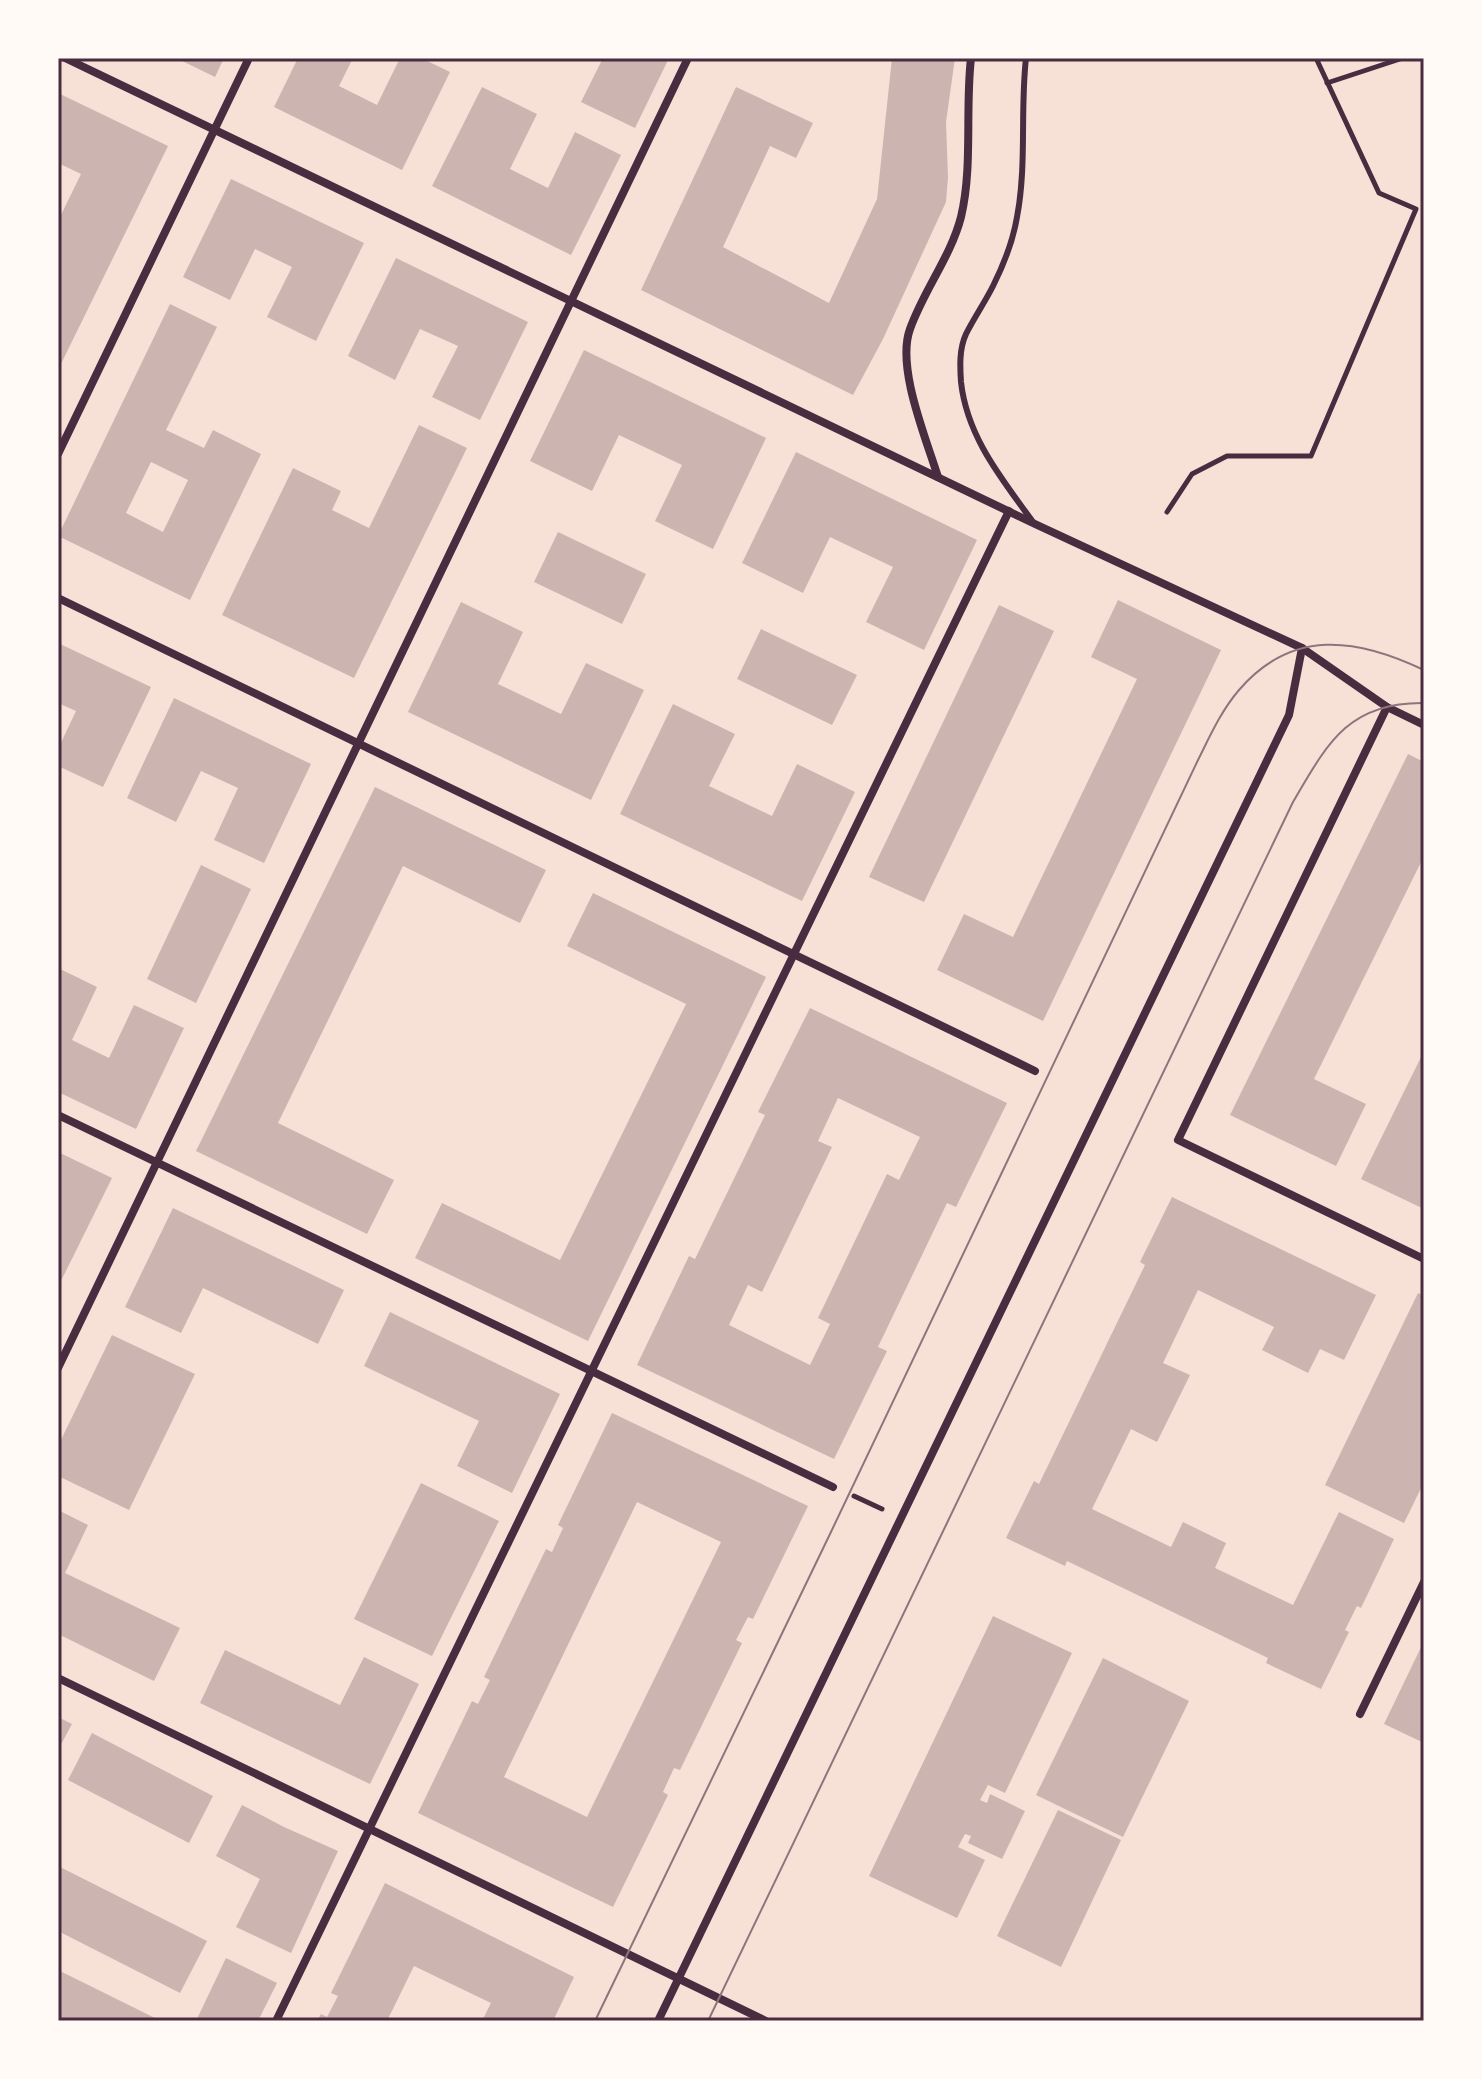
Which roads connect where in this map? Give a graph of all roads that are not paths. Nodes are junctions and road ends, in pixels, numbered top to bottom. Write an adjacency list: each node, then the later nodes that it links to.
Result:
1 (65, 58): 6 (street)
2 (249, 58): 6 (street)
3 (688, 58): 7 (street)
4 (971, 58): 9 (street)
5 (1026, 58): 11 (lane)
6 (215, 130): 7 (street); 8 (street)
7 (571, 301): 9 (street); 16 (street)
8 (58, 454)
9 (938, 477): 10 (street)
10 (1009, 511): 11 (street); 17 (street)
11 (1035, 524): 13 (street)
12 (58, 598): 16 (street)
13 (1302, 648): 14 (street); 29 (street)
14 (1387, 707): 15 (street); 21 (street)
15 (1424, 725)
16 (359, 743): 17 (street); 20 (street)
17 (794, 954): 18 (street); 23 (street)
18 (1035, 1071)
19 (58, 1115): 20 (street)
20 (157, 1163): 22 (street); 23 (street)
21 (1424, 1259)
22 (58, 1368)
23 (592, 1372): 24 (street); 28 (street)
24 (833, 1487)
25 (1424, 1582): 27 (street)
26 (58, 1678): 28 (street)
27 (1360, 1714)
28 (370, 1829): 29 (street); 31 (street)
29 (678, 1978): 30 (street); 32 (street)
30 (752, 2018): 33 (street)
31 (276, 2021)
32 (658, 2021)
33 (766, 2021)

